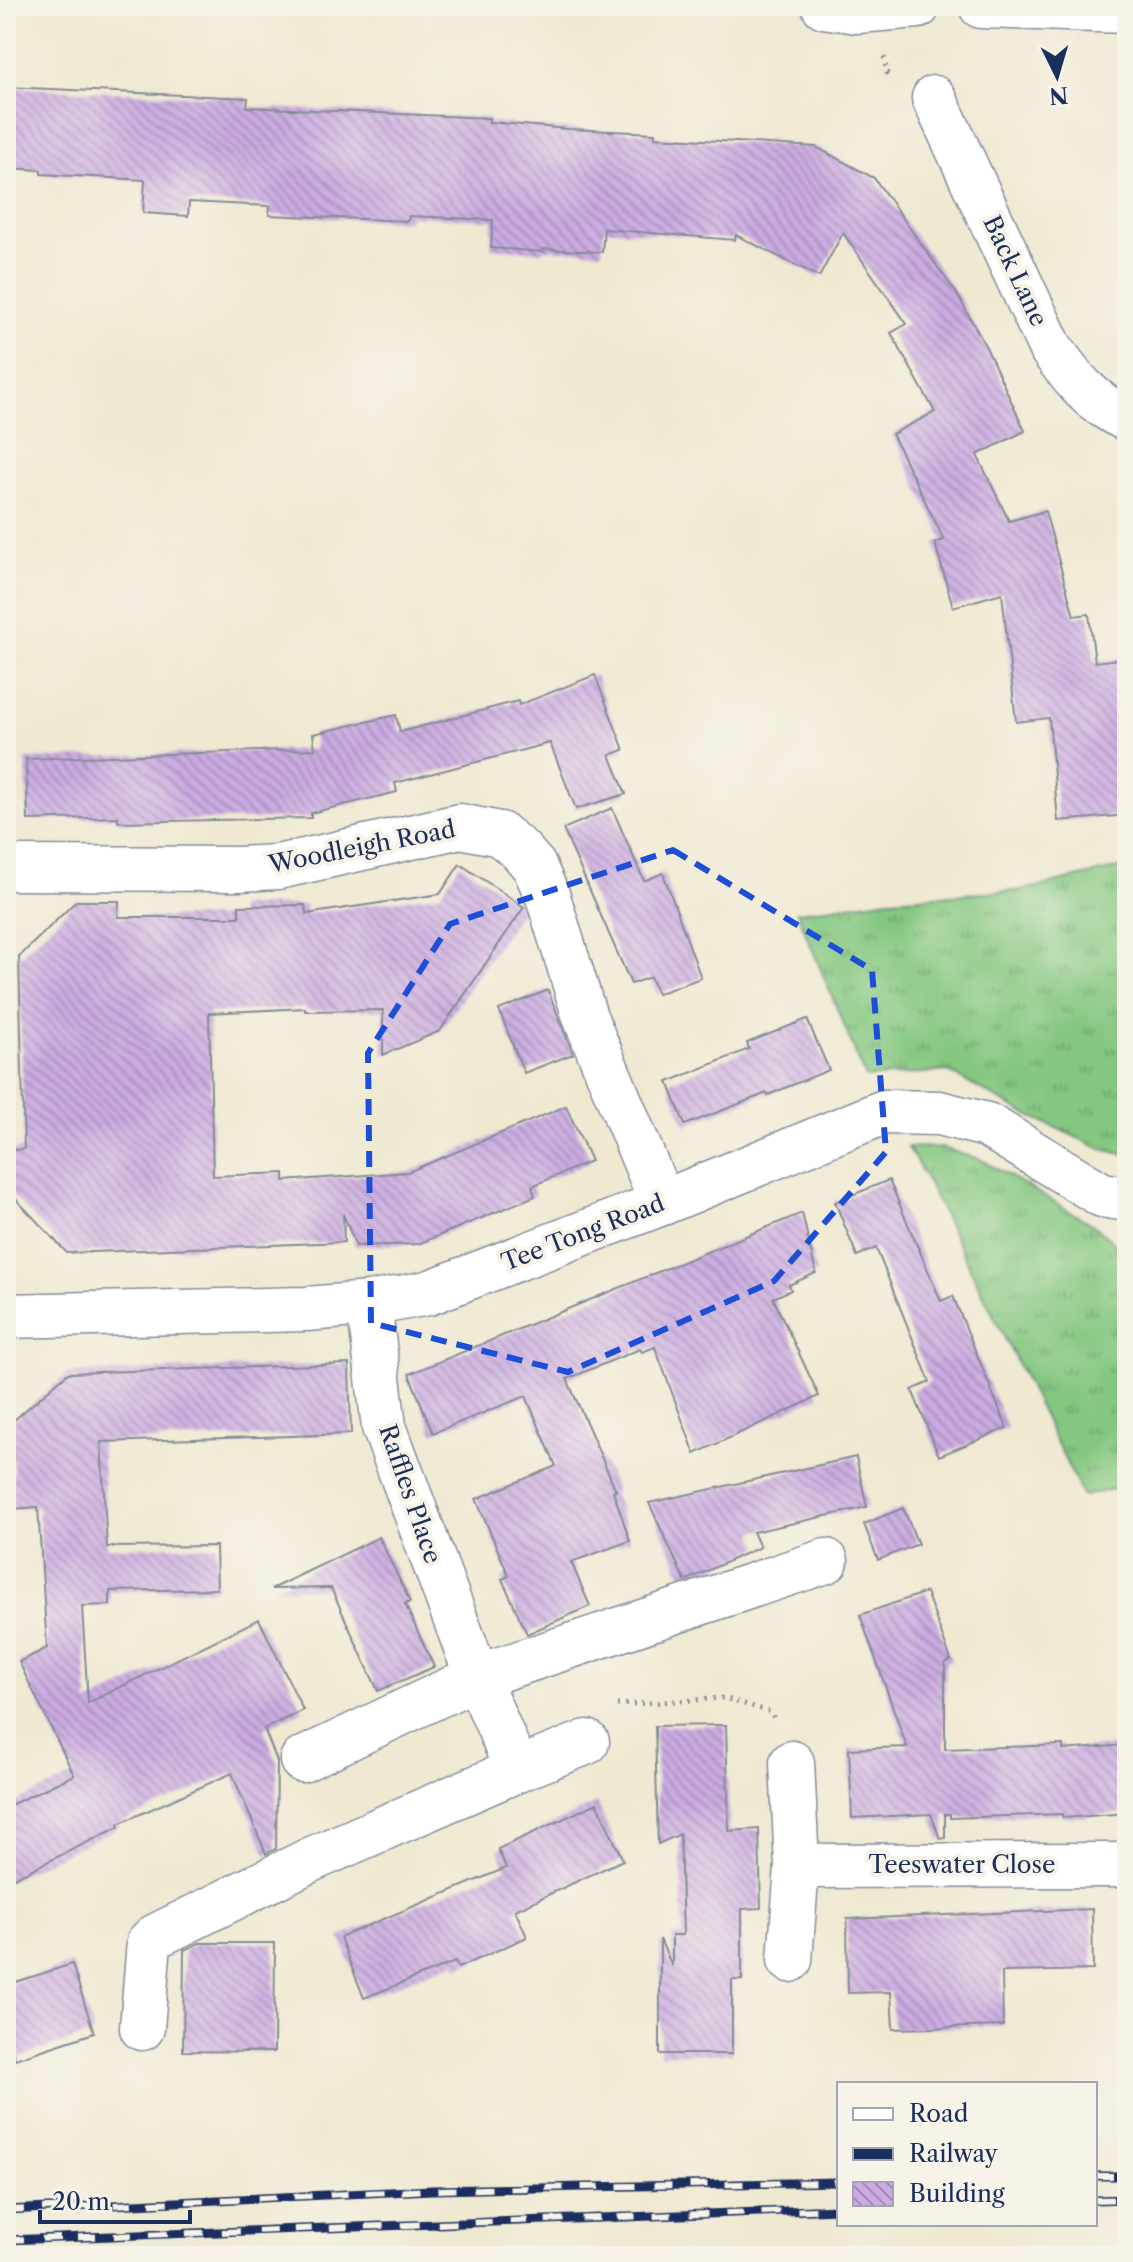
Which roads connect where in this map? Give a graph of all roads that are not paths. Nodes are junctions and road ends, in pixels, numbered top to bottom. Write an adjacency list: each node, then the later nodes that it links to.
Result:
1 (918, 6): 3 (street)
2 (981, 6): 4 (street)
3 (846, 8)
4 (1127, 11)
5 (934, 98): 6 (street, Back Lane)
6 (1127, 419)
7 (6, 868): 9 (street, Woodleigh Road)
8 (1127, 1199): 9 (street, Tee Tong Road)
9 (662, 1203): 10 (street, Tee Tong Road)
10 (369, 1304): 11 (street, Tee Tong Road); 13 (street, Raffles Place)
11 (6, 1316)
12 (826, 1561): 13 (street)
13 (477, 1677): 15 (street); 17 (street, Raffles Place)
14 (587, 1742): 17 (street)
15 (302, 1760)
16 (792, 1763): 19 (street)
17 (517, 1770): 21 (street)
18 (1127, 1865): 19 (street, Teeswater Close)
19 (797, 1866): 20 (street)
20 (790, 1960)
21 (142, 2028)

